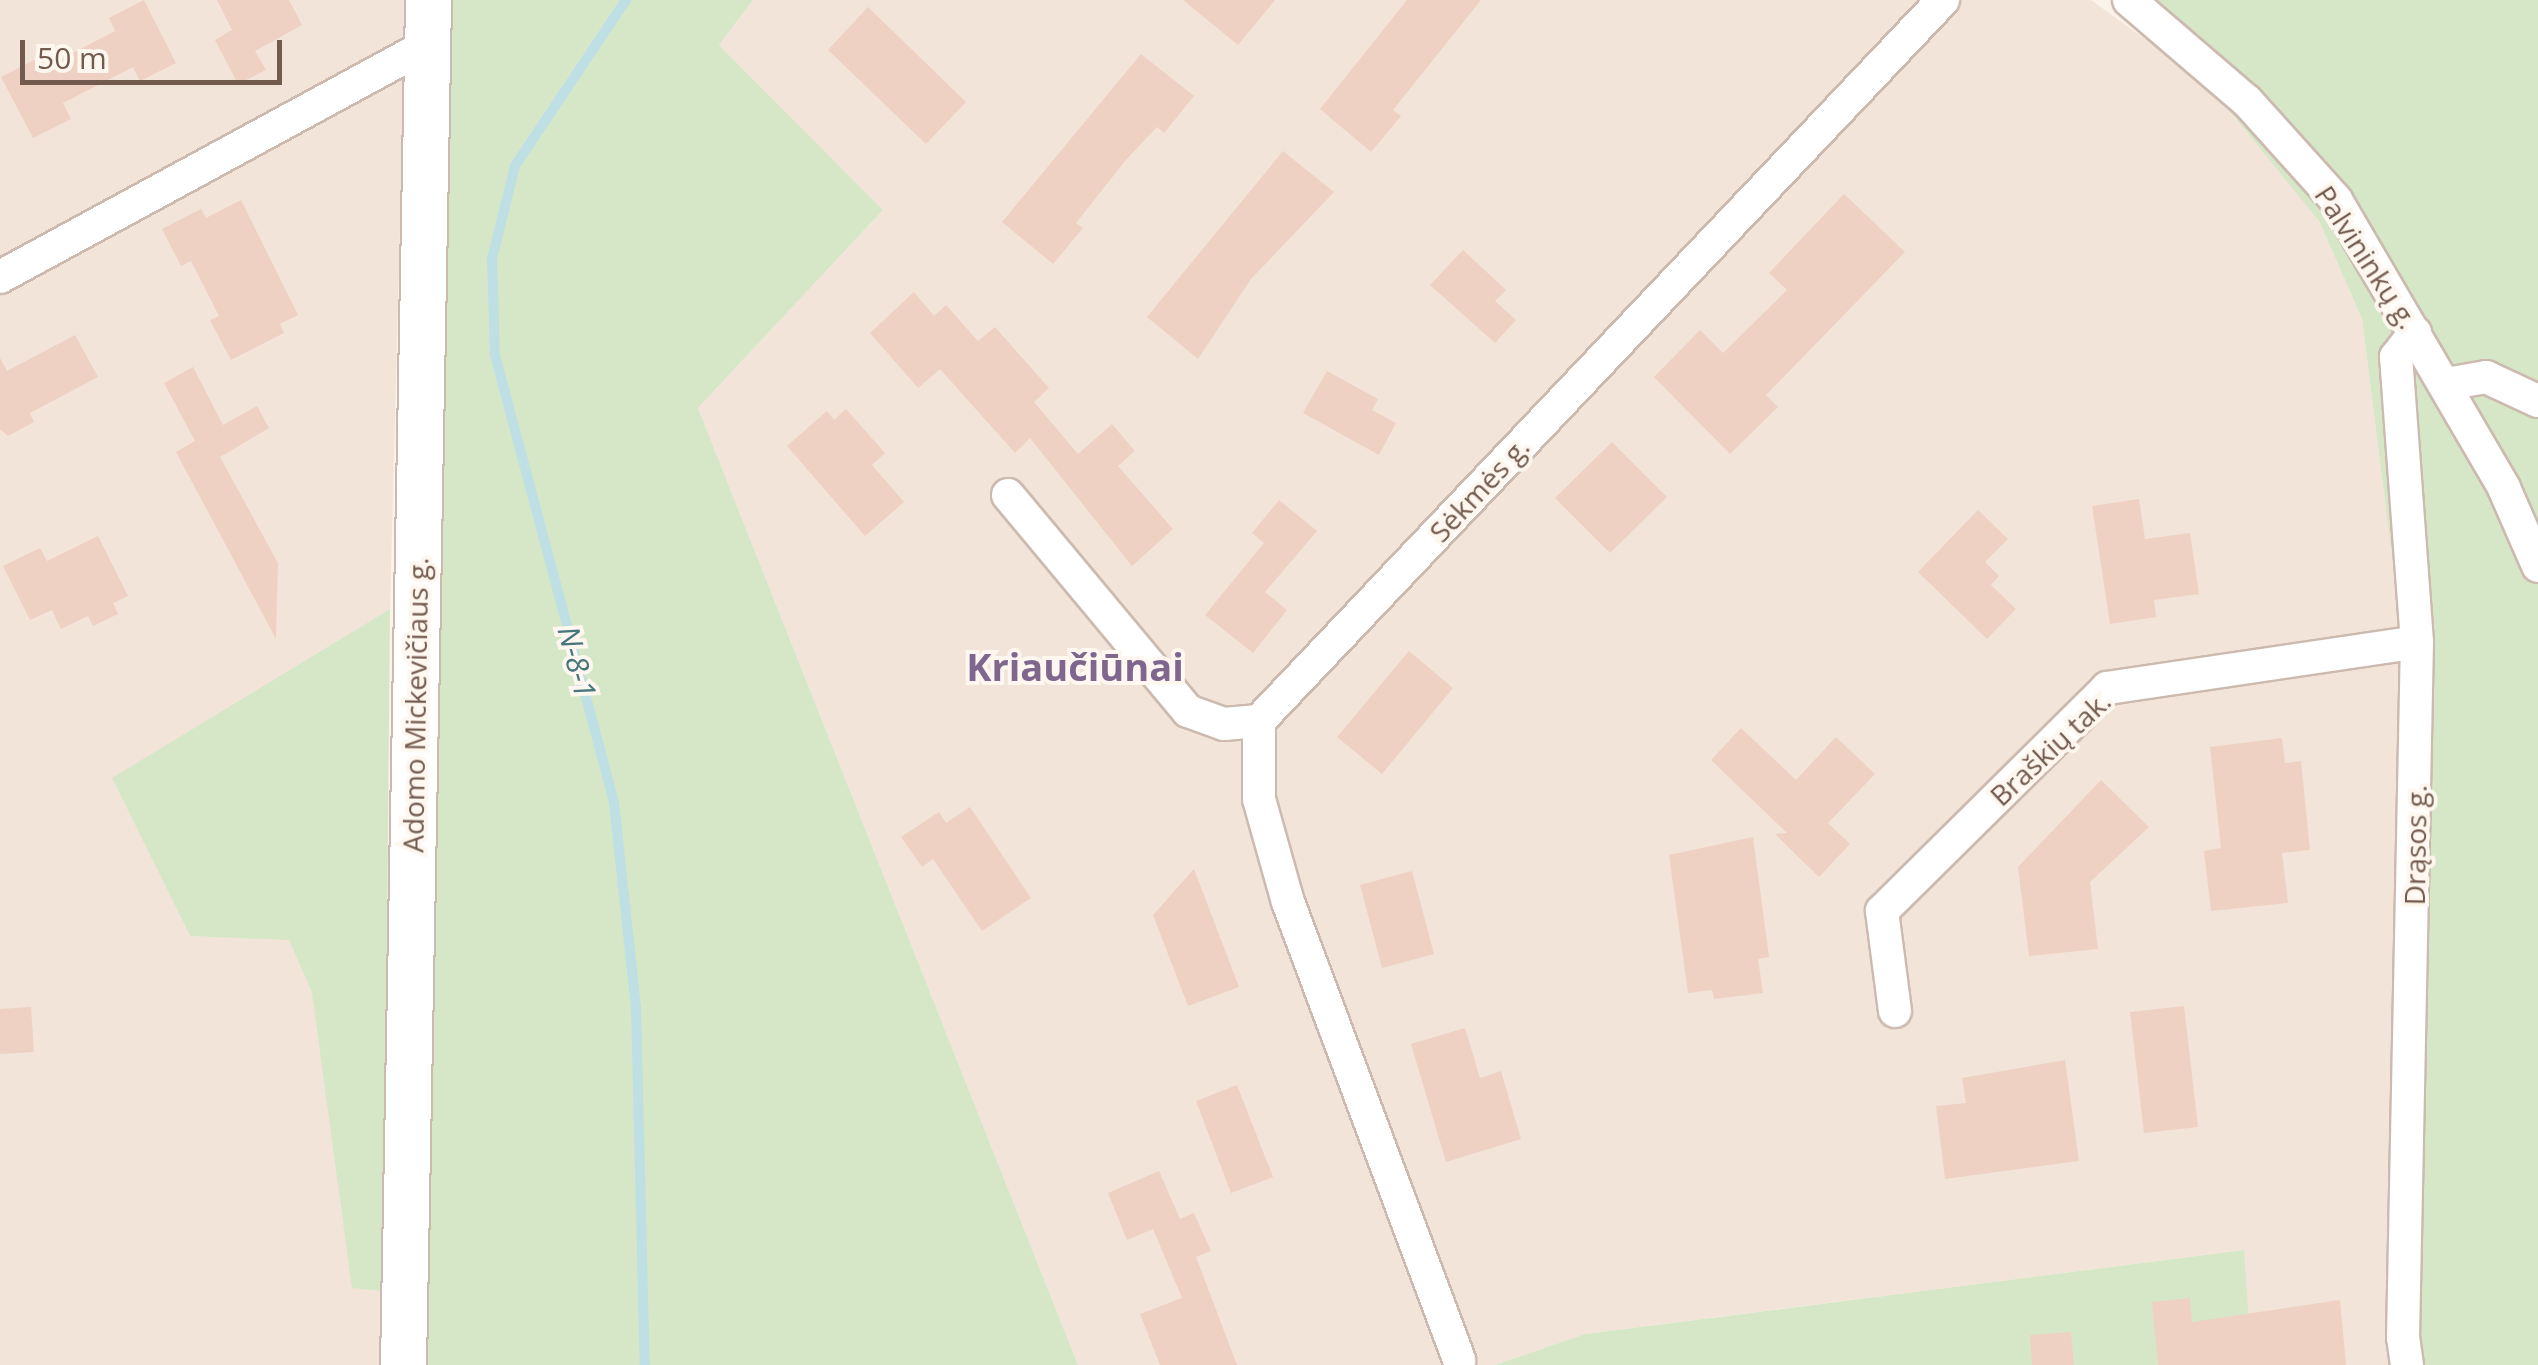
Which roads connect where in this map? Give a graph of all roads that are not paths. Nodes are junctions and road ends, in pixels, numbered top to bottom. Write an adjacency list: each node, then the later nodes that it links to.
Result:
1 (428, 0): 4 (main road, Adomo Mickevičiaus g.)
2 (1943, 0): 12 (street, Sėkmės g.)
3 (2129, 0): 6 (street, Palvininkų g.)
4 (427, 45): 5 (street); 15 (main road, Adomo Mickevičiaus g.)
5 (0, 277)
6 (2416, 333): 7 (street, Palvininkų g.); 11 (street, Drąsos g.)
7 (2446, 384): 8 (street); 10 (street, Palvininkų g.)
8 (2538, 401)
9 (1008, 496): 12 (street)
10 (2538, 566)
11 (2418, 642): 13 (street, Braškių tak.); 16 (street, Drąsos g.)
12 (1259, 721): 14 (street)
13 (1895, 1011)
14 (1459, 1360)
15 (403, 1365)
16 (2408, 1365)

